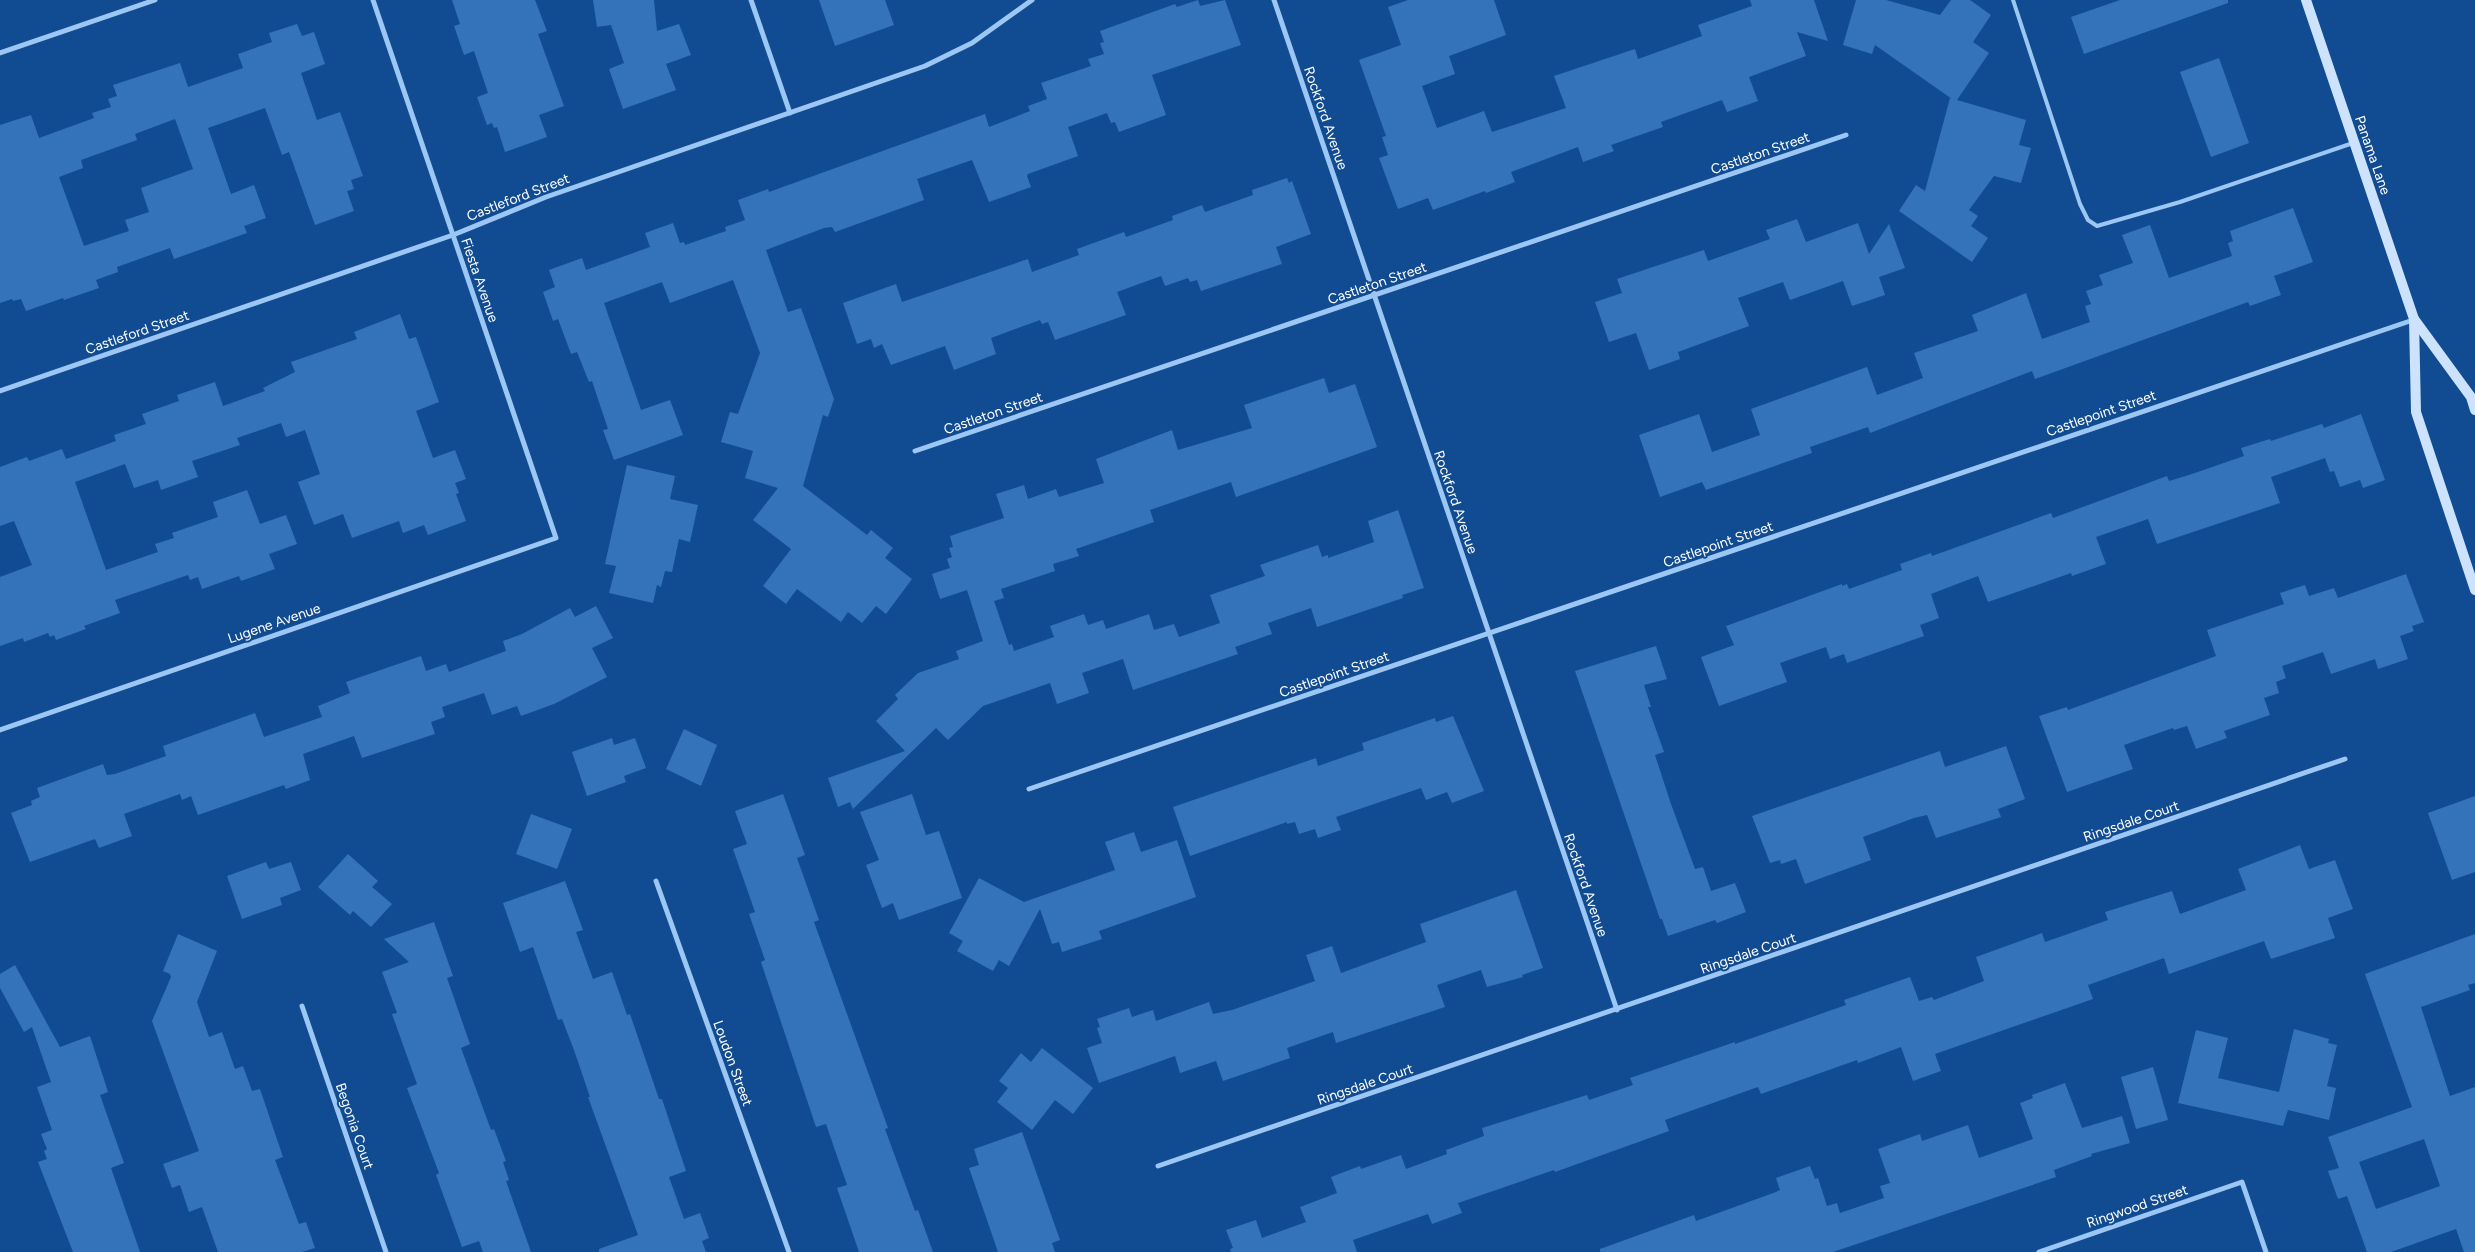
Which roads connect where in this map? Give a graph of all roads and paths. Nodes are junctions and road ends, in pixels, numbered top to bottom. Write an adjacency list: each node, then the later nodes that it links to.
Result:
1 (155, 0): 8 (street)
2 (373, 0): 12 (street, Fiesta Avenue)
3 (751, 0): 9 (street)
4 (1032, 0): 9 (street, Castleford Street)
5 (1274, 0): 13 (street, Rockford Avenue)
6 (2013, 0): 11 (lane)
7 (2306, 0): 11 (main road, Panama Lane)
8 (0, 53)
9 (790, 113): 12 (street, Castleford Street)
10 (1846, 135): 13 (street, Castleton Street)
11 (2354, 142): 14 (main road, Panama Lane)
12 (453, 235): 15 (street, Castleford Street); 18 (street, Fiesta Avenue)
13 (1374, 295): 17 (street, Castleton Street); 20 (street, Rockford Avenue)
14 (2414, 319): 16 (main road, Panama Lane); 19 (main road, Panama Lane); 20 (street, Castlepoint Street)
15 (0, 391)
16 (2475, 410)
17 (915, 451)
18 (556, 538): 21 (street, Lugene Avenue)
19 (2475, 590)
20 (1489, 633): 23 (street, Castlepoint Street); 26 (street, Rockford Avenue)
21 (0, 730)
22 (2344, 759): 26 (street, Ringsdale Court)
23 (1029, 789)
24 (656, 881): 29 (street, Loudon Street)
25 (302, 1006): 28 (street, Begonia Court)
26 (1617, 1010): 27 (street, Ringsdale Court)
27 (1158, 1166)
28 (386, 1252)
29 (789, 1252)
30 (2039, 1252): 31 (street, Ringwood Street)
31 (2266, 1252)

